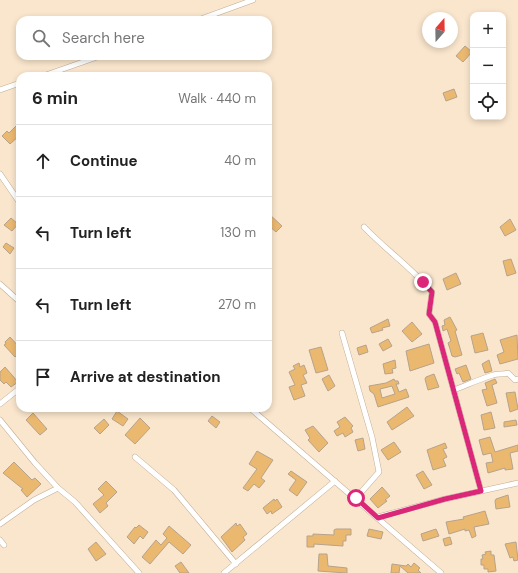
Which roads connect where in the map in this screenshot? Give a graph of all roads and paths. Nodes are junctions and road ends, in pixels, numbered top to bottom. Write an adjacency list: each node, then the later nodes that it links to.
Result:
1 (253, 0): 2 (street)
2 (209, 16)
3 (89, 60): 4 (street)
4 (54, 72)
5 (16, 84): 6 (street)
6 (0, 90)
7 (0, 174): 8 (street)
8 (16, 197)
9 (364, 227): 14 (street)
10 (0, 284): 11 (street)
11 (16, 298)
12 (342, 333): 24 (street)
13 (518, 379): 14 (street)
14 (454, 390): 23 (street)
15 (16, 391): 16 (street)
16 (0, 404)
17 (255, 412): 20 (street)
18 (0, 420): 22 (street)
19 (135, 457): 29 (street)
20 (335, 481): 24 (street); 29 (street)
21 (518, 483): 23 (street)
22 (58, 488): 26 (street); 30 (street)
23 (481, 491): 25 (street)
24 (356, 498): 25 (street)
25 (378, 518): 32 (street)
26 (0, 524)
27 (0, 540): 28 (street)
28 (4, 545)
29 (236, 564): 31 (street)
30 (140, 573)
31 (224, 573)
32 (441, 573)

